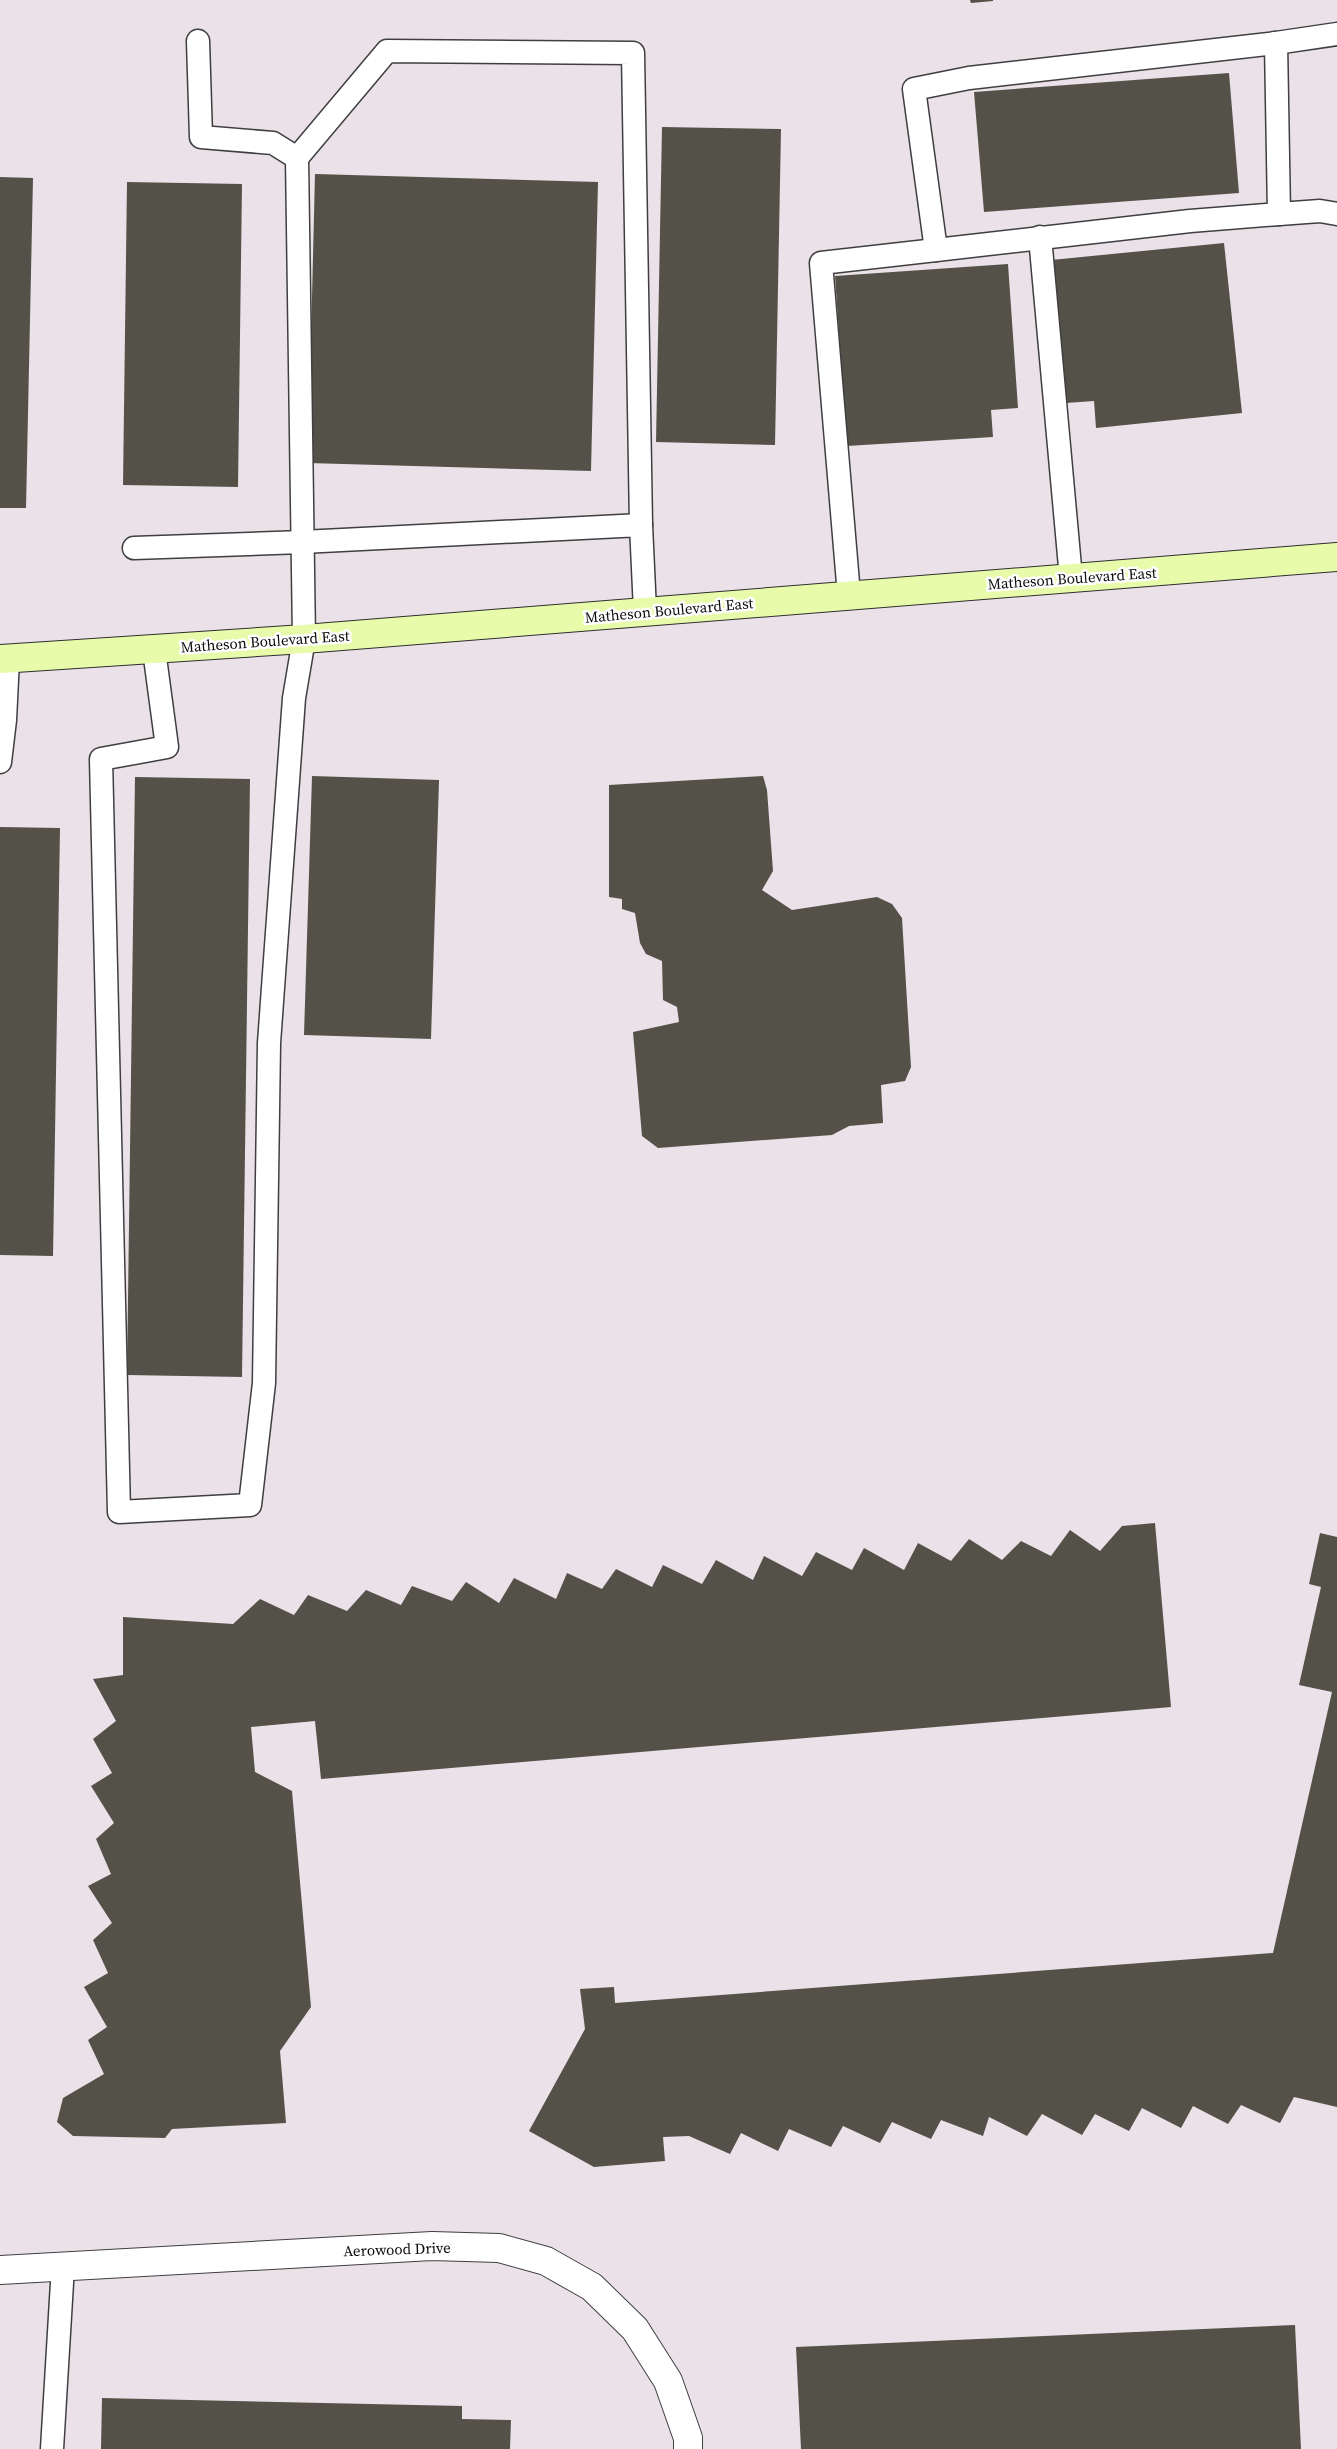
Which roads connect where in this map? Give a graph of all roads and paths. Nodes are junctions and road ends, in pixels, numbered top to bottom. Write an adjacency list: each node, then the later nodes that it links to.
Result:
1 (1337, 34): 3 (lane)
2 (198, 41): 4 (lane)
3 (1276, 43): 5 (lane); 8 (lane)
4 (297, 158): 9 (lane); 10 (lane)
5 (1279, 214): 6 (lane); 7 (lane)
6 (1337, 214)
7 (1040, 237): 8 (lane); 13 (lane)
8 (936, 250): 14 (lane)
9 (641, 525): 10 (lane); 15 (lane)
10 (302, 542): 11 (lane); 16 (lane)
11 (134, 548)
12 (1337, 557): 13 (street, Matheson Boulevard East)
13 (1071, 578): 14 (street, Matheson Boulevard East)
14 (849, 595): 15 (street, Matheson Boulevard East)
15 (645, 612): 16 (street, Matheson Boulevard East)
16 (304, 638): 17 (street, Matheson Boulevard East); 17 (lane)
17 (154, 650): 18 (street, Matheson Boulevard East)
18 (4, 659): 19 (lane)
19 (0, 762)
20 (63, 2266): 21 (street, Aerowood Drive); 22 (lane); 23 (street, Aerowood Drive)
21 (0, 2270)
22 (52, 2449)
23 (688, 2449)

